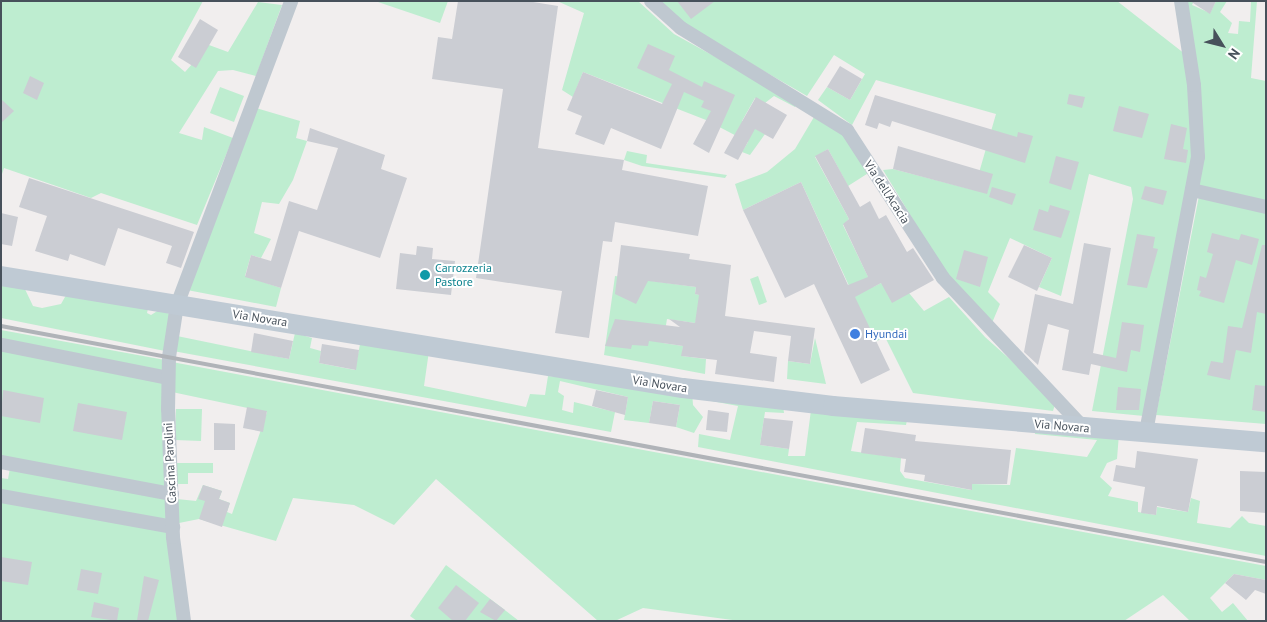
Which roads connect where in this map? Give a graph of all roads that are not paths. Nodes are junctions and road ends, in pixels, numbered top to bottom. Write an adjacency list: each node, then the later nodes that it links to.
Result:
1 (291, 1): 7 (street)
2 (651, 1): 10 (street, Via dell'Acacia)
3 (1181, 1): 4 (street)
4 (1192, 190): 5 (street); 11 (street)
5 (1266, 207)
6 (1, 276): 7 (main road, Via Novara)
7 (177, 305): 9 (street, Cascina Parolini); 10 (main road, Via Novara)
8 (3, 345): 9 (street)
9 (168, 378): 14 (street, Cascina Parolini)
10 (1084, 428): 11 (main road, Via Novara)
11 (1146, 432): 12 (main road, Via Novara)
12 (1266, 442)
13 (1, 462): 14 (street)
14 (172, 494): 16 (street, Cascina Parolini)
15 (1, 496): 16 (street)
16 (173, 527): 17 (street, Cascina Parolini)
17 (184, 621)

